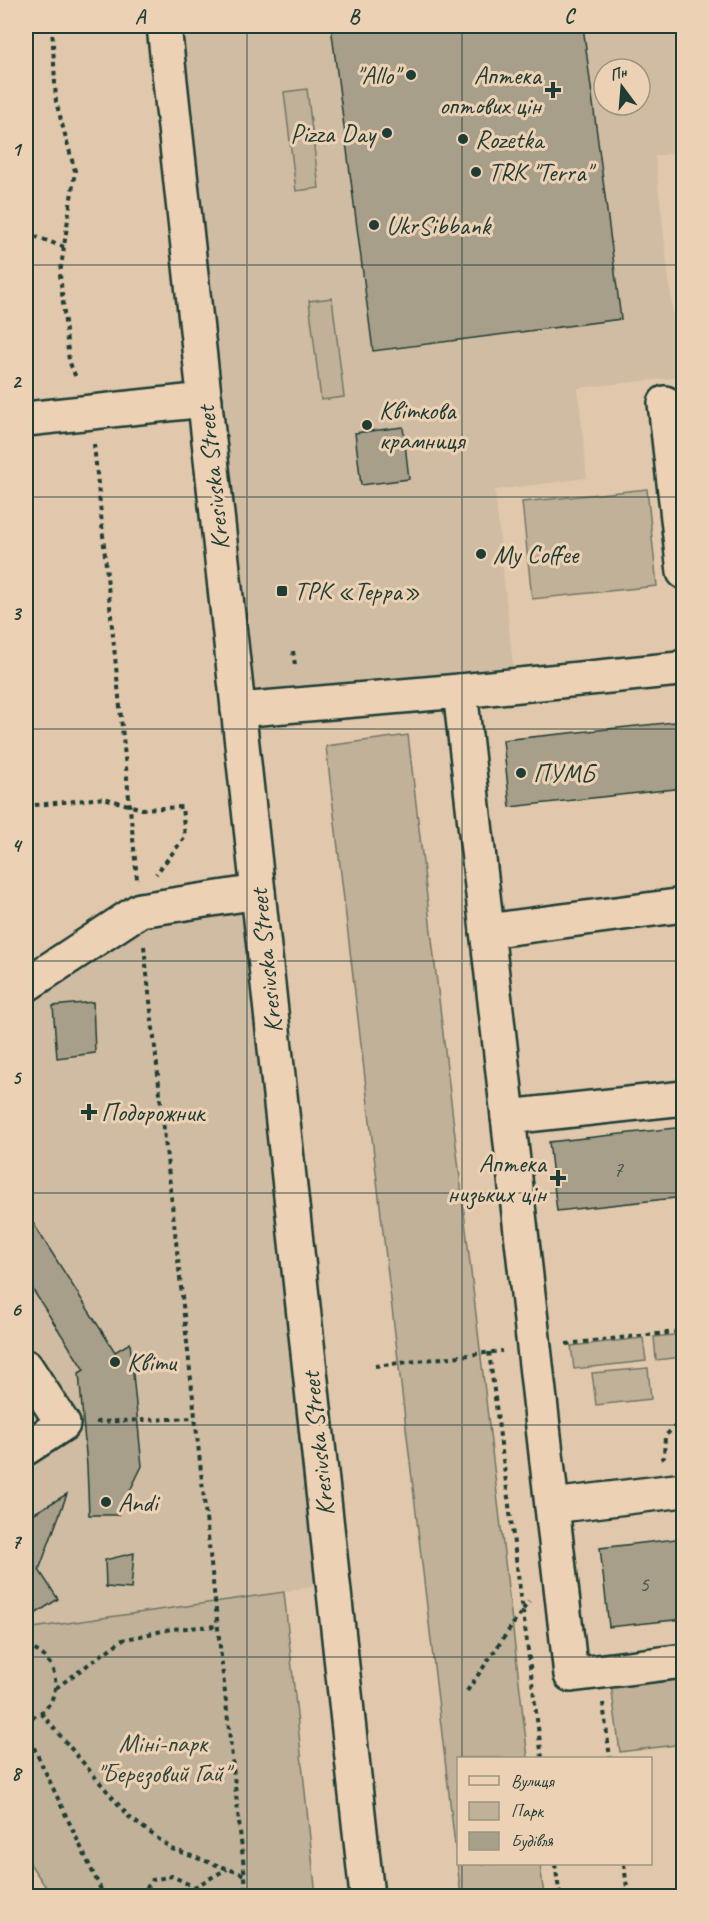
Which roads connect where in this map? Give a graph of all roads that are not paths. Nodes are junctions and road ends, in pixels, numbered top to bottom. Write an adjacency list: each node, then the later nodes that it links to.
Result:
1 (164, 26): 2 (street, Kresivska Street)
2 (205, 400): 4 (street); 8 (street, Kresivska Street)
3 (665, 403): 5 (street)
4 (26, 419)
5 (684, 572)
6 (684, 666): 7 (street)
7 (460, 691): 8 (street); 11 (street)
8 (238, 710): 9 (street, Kresivska Street)
9 (258, 892): 12 (street); 20 (street, Kresivska Street)
10 (684, 905): 11 (street)
11 (487, 931): 14 (street)
12 (26, 985)
13 (684, 1098): 14 (street)
14 (508, 1117): 18 (street)
15 (26, 1366): 16 (street)
16 (26, 1449)
17 (684, 1490): 18 (street)
18 (552, 1506): 19 (street)
19 (684, 1661)
20 (367, 1896)

